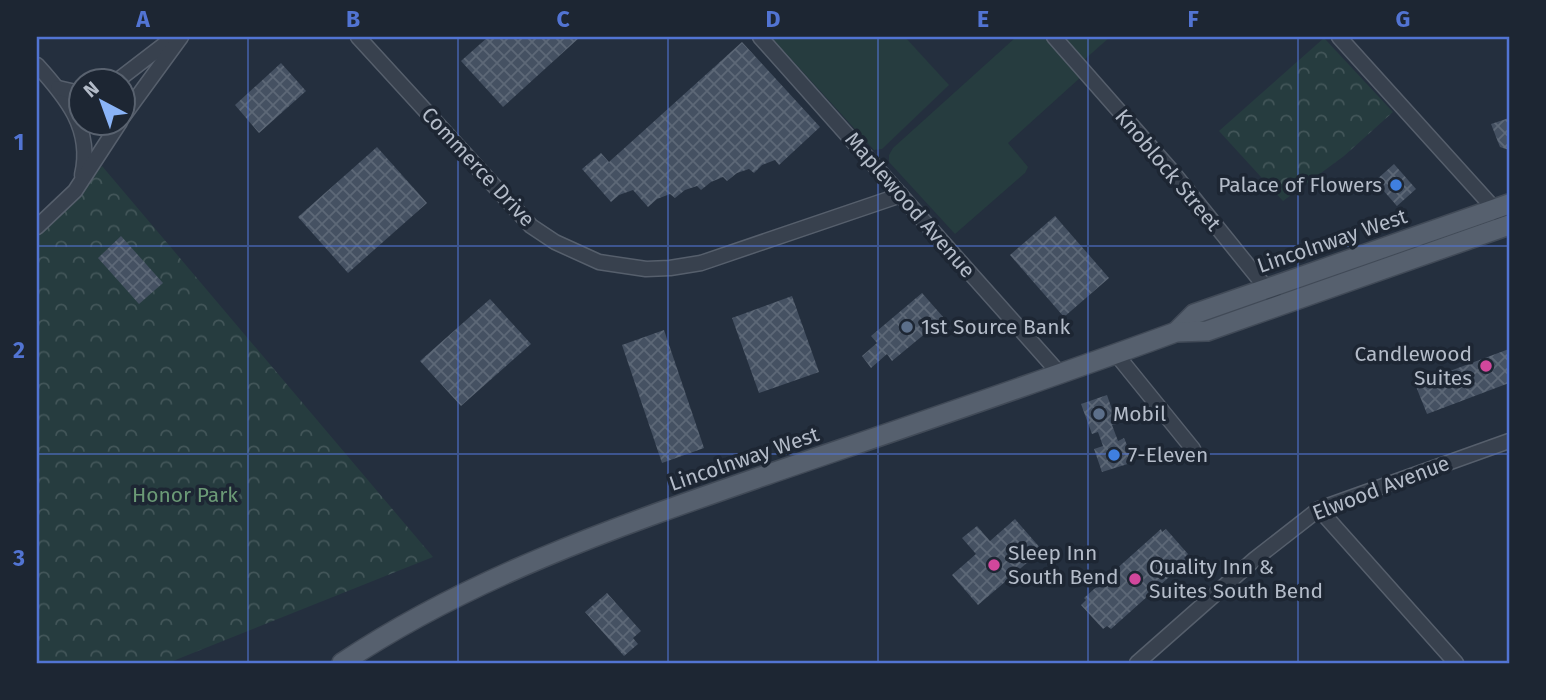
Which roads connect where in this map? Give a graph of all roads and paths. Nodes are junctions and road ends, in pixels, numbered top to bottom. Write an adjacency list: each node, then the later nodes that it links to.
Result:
1 (174, 37): 8 (street)
2 (181, 37): 11 (street)
3 (358, 37): 14 (street, Commerce Drive)
4 (760, 37): 14 (street, Maplewood Avenue)
5 (1054, 37): 18 (street, Knoblock Street)
6 (1339, 37): 15 (street)
7 (37, 65): 9 (street)
8 (136, 66)
9 (58, 88): 10 (street); 13 (street)
10 (66, 90)
11 (136, 99)
12 (110, 136): 13 (street)
13 (81, 180): 17 (street)
14 (901, 195): 22 (street, Maplewood Avenue)
15 (1501, 206): 16 (street); 18 (main road, Lincolnway West)
16 (1509, 225): 19 (main road, Lincolnway West)
17 (37, 227)
18 (1265, 289): 19 (street, Knoblock Street); 20 (main road, Lincolnway West)
19 (1280, 305): 20 (main road, Lincolnway West)
20 (1175, 332): 21 (main road, Lincolnway West)
21 (1116, 354): 22 (main road, Lincolnway West); 24 (street)
22 (1060, 374): 26 (main road, Lincolnway West)
23 (1508, 446): 25 (street, Elwood Avenue)
24 (1194, 449)
25 (1319, 509): 27 (street, Elwood Avenue); 28 (street)
26 (342, 663)
27 (1137, 663)
28 (1456, 663)

